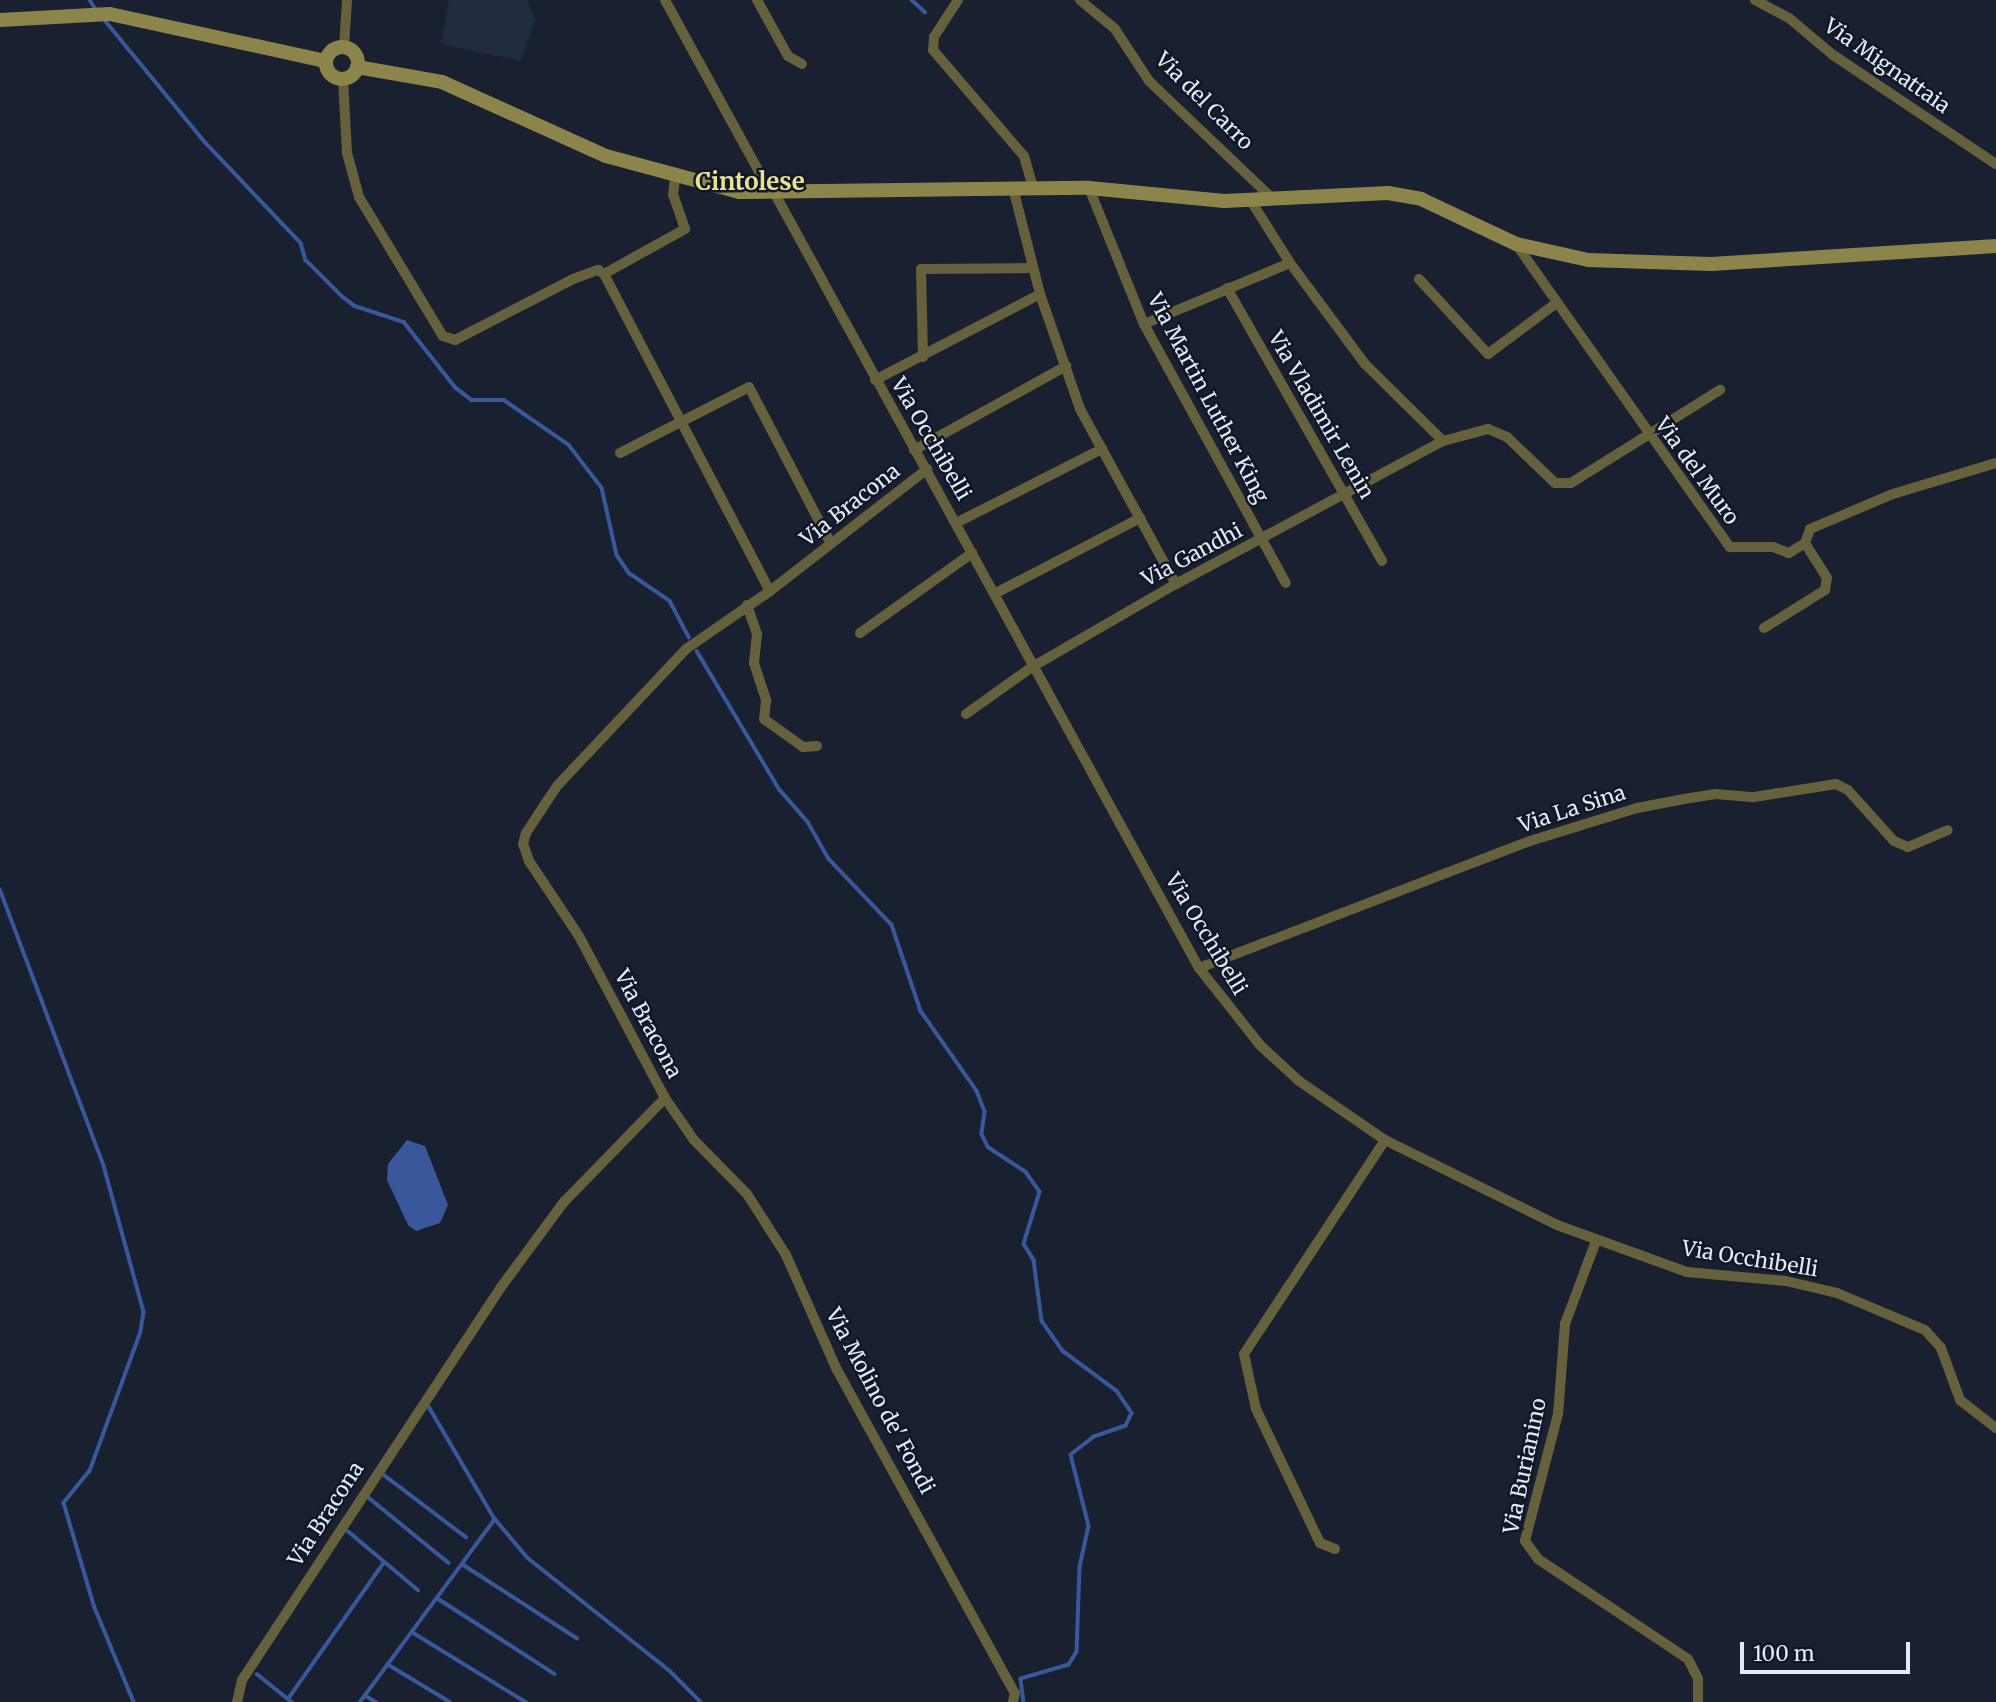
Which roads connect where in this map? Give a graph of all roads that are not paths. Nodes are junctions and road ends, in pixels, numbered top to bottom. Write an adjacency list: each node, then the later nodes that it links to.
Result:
1 (347, 0): 8 (street)
2 (665, 0): 18 (street, Via Occhibelli)
3 (757, 0): 10 (street)
4 (958, 0): 16 (street)
5 (1080, 0): 19 (street, Via del Carro)
6 (1755, 0): 13 (street, Via Mignattaia)
7 (0, 20): 9 (street)
8 (344, 47): 9 (street); 11 (street)
9 (326, 61): 12 (street)
10 (802, 64)
11 (358, 67): 12 (street); 14 (street)
12 (343, 79): 25 (street)
13 (1996, 164)
14 (674, 178): 18 (street); 25 (street)
15 (1013, 188): 16 (street); 18 (street); 24 (street)
16 (1032, 188): 17 (street)
17 (1089, 188): 20 (street); 30 (street, Via Martin Luther King)
18 (770, 193): 33 (street, Via Occhibelli)
19 (1273, 199): 20 (street); 21 (street)
20 (1251, 201): 23 (street)
21 (1516, 244): 22 (street); 29 (street, Via del Muro)
22 (1996, 246)
23 (1290, 263): 27 (street); 37 (street)
24 (1032, 268): 28 (street); 31 (street)
25 (604, 274): 35 (street)
26 (1419, 279): 29 (street)
27 (1227, 288): 30 (street); 43 (street, Via Vladimir Lenin)
28 (1040, 294): 31 (street); 32 (street)
29 (1555, 304): 36 (street, Via del Muro)
30 (1144, 324): 46 (street, Via Martin Luther King)
31 (923, 356): 33 (street)
32 (1066, 366): 38 (street); 39 (street)
33 (875, 380): 39 (street, Via Occhibelli)
34 (1720, 390): 36 (street, Via Gandhi)
35 (681, 422): 40 (street); 48 (street); 53 (street)
36 (1647, 435): 37 (street, Via Gandhi); 47 (street, Via del Muro)
37 (1443, 440): 43 (street, Via Gandhi)
38 (1102, 449): 44 (street); 45 (street)
39 (914, 450): 42 (street, Via Occhibelli)
40 (620, 453)
41 (1996, 463): 47 (street)
42 (927, 469): 45 (street, Via Occhibelli); 48 (street, Via Bracona)
43 (1342, 492): 46 (street, Via Gandhi); 50 (street, Via Vladimir Lenin)
44 (1140, 518): 52 (street); 54 (street)
45 (956, 523): 49 (street, Via Occhibelli)
46 (1261, 539): 51 (street, Via Martin Luther King); 52 (street, Via Gandhi)
47 (1805, 543): 56 (street)
48 (831, 544): 53 (street, Via Bracona)
49 (972, 553): 54 (street, Via Occhibelli); 57 (street)
50 (1382, 561)
51 (1286, 583)
52 (1176, 584): 58 (street, Via Gandhi)
53 (770, 592): 55 (street, Via Bracona)
54 (994, 594): 58 (street, Via Occhibelli)
55 (747, 605): 60 (street); 63 (street, Via Bracona)
56 (1764, 628)
57 (860, 633)
58 (1032, 667): 59 (street, Via Gandhi); 62 (street, Via Occhibelli)
59 (966, 714)
60 (817, 746)
61 (1948, 830): 62 (street, Via La Sina)
62 (1199, 968): 64 (street, Via Occhibelli)
63 (665, 1098): 68 (street, Via Molino de' Fondi); 69 (street, Via Bracona)
64 (1385, 1140): 65 (street, Via Occhibelli); 67 (street)
65 (1596, 1241): 66 (street, Via Occhibelli); 71 (street, Via Burianino)
66 (1996, 1428)
67 (1335, 1549)
68 (1014, 1698): 70 (street, Via Molino de' Fondi)
69 (237, 1702)
70 (1023, 1702)
71 (1698, 1702)

